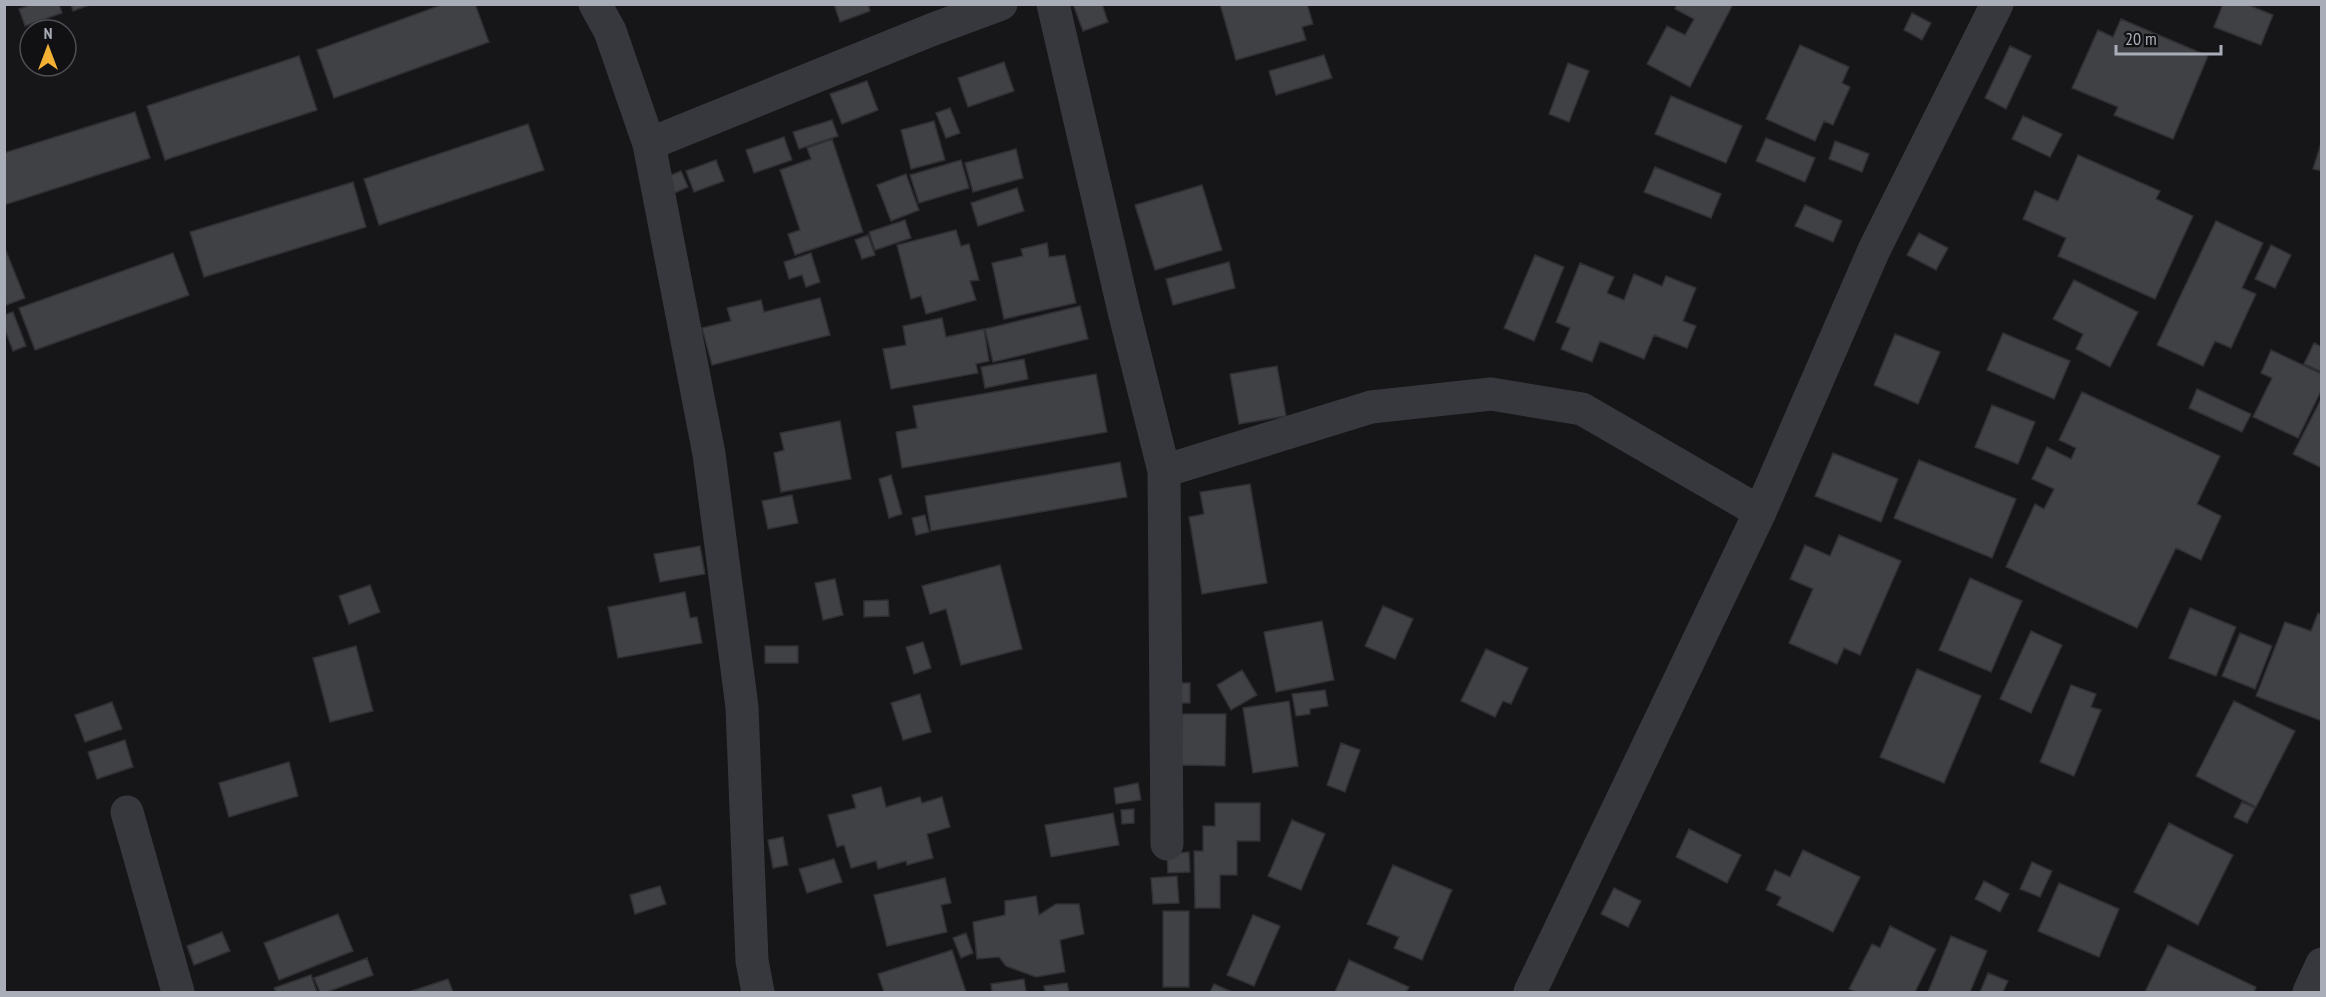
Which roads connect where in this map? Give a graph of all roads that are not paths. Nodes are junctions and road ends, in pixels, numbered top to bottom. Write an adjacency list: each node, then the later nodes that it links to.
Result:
1 (595, 4): 5 (street)
2 (1001, 4): 5 (street)
3 (1053, 4): 6 (street)
4 (1997, 4): 7 (street)
5 (649, 144): 12 (street)
6 (1164, 471): 7 (street); 9 (street)
7 (1761, 512): 13 (street)
8 (127, 812): 11 (street)
9 (1167, 844)
10 (2322, 964): 14 (street)
11 (178, 993)
12 (758, 993)
13 (1530, 993)
14 (2309, 993)

